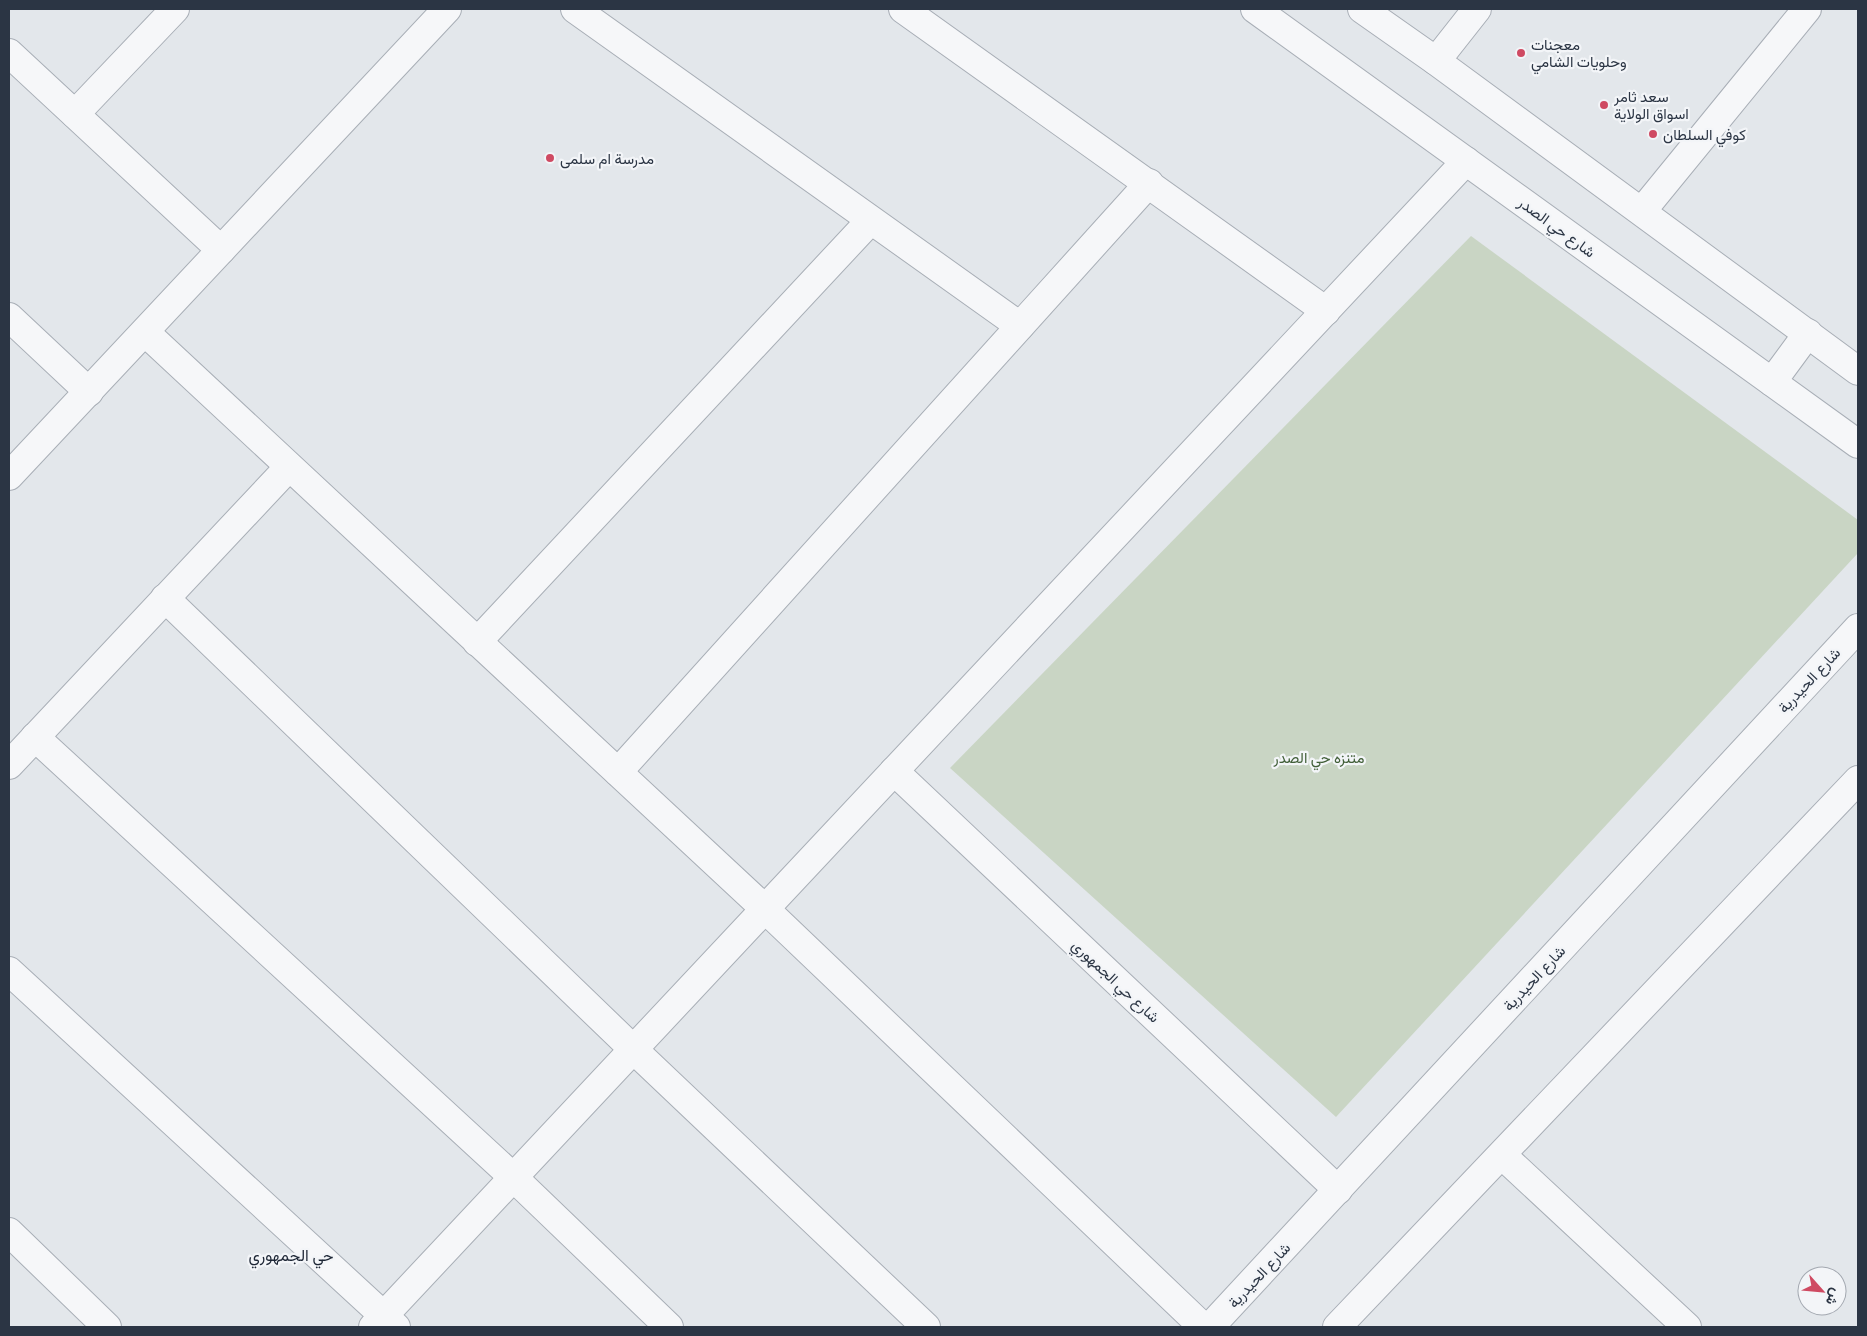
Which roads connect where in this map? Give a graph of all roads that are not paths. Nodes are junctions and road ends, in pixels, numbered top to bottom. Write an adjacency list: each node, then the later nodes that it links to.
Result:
1 (175, 9): 11 (street)
2 (447, 9): 16 (street)
3 (575, 9): 15 (street)
4 (903, 9): 13 (street)
5 (1255, 9): 12 (street, شارع حي الصدر)
6 (1362, 9): 10 (street)
7 (1477, 9): 10 (street)
8 (1807, 9): 14 (street)
9 (9, 53): 11 (street)
10 (1436, 61): 14 (street)
11 (75, 114): 16 (street)
12 (1466, 161): 17 (street); 23 (street, شارع حي الصدر)
13 (1149, 183): 17 (street); 19 (street)
14 (1642, 211): 21 (street)
15 (870, 221): 19 (street); 30 (street)
16 (221, 250): 20 (street)
17 (1326, 310): 33 (street)
18 (9, 317): 24 (street)
19 (1020, 326): 34 (street)
20 (145, 332): 24 (street); 26 (street)
21 (1808, 333): 22 (street); 23 (street)
22 (1858, 371)
23 (1772, 382): 25 (street, شارع حي الصدر)
24 (89, 392): 27 (street)
25 (1858, 444)
26 (289, 466): 28 (street); 30 (street)
27 (9, 476)
28 (165, 598): 31 (street); 38 (street)
29 (1858, 628): 41 (street, شارع الحيدرية)
30 (477, 642): 34 (street)
31 (35, 737): 32 (street); 40 (street)
32 (9, 765)
33 (894, 771): 36 (street); 41 (street, شارع حي الجمهوري)
34 (618, 772): 36 (street)
35 (1858, 780): 39 (street)
36 (765, 909): 38 (street); 47 (street)
37 (9, 971): 43 (street)
38 (634, 1050): 40 (street); 46 (street)
39 (1502, 1155): 49 (street); 50 (street)
40 (514, 1178): 43 (street); 45 (street)
41 (1338, 1190): 48 (street, شارع الحيدرية)
42 (9, 1232): 44 (street)
43 (384, 1323)
44 (107, 1327)
45 (669, 1327)
46 (926, 1327)
47 (1203, 1327)
48 (1210, 1327)
49 (1337, 1327)
50 (1687, 1327)

